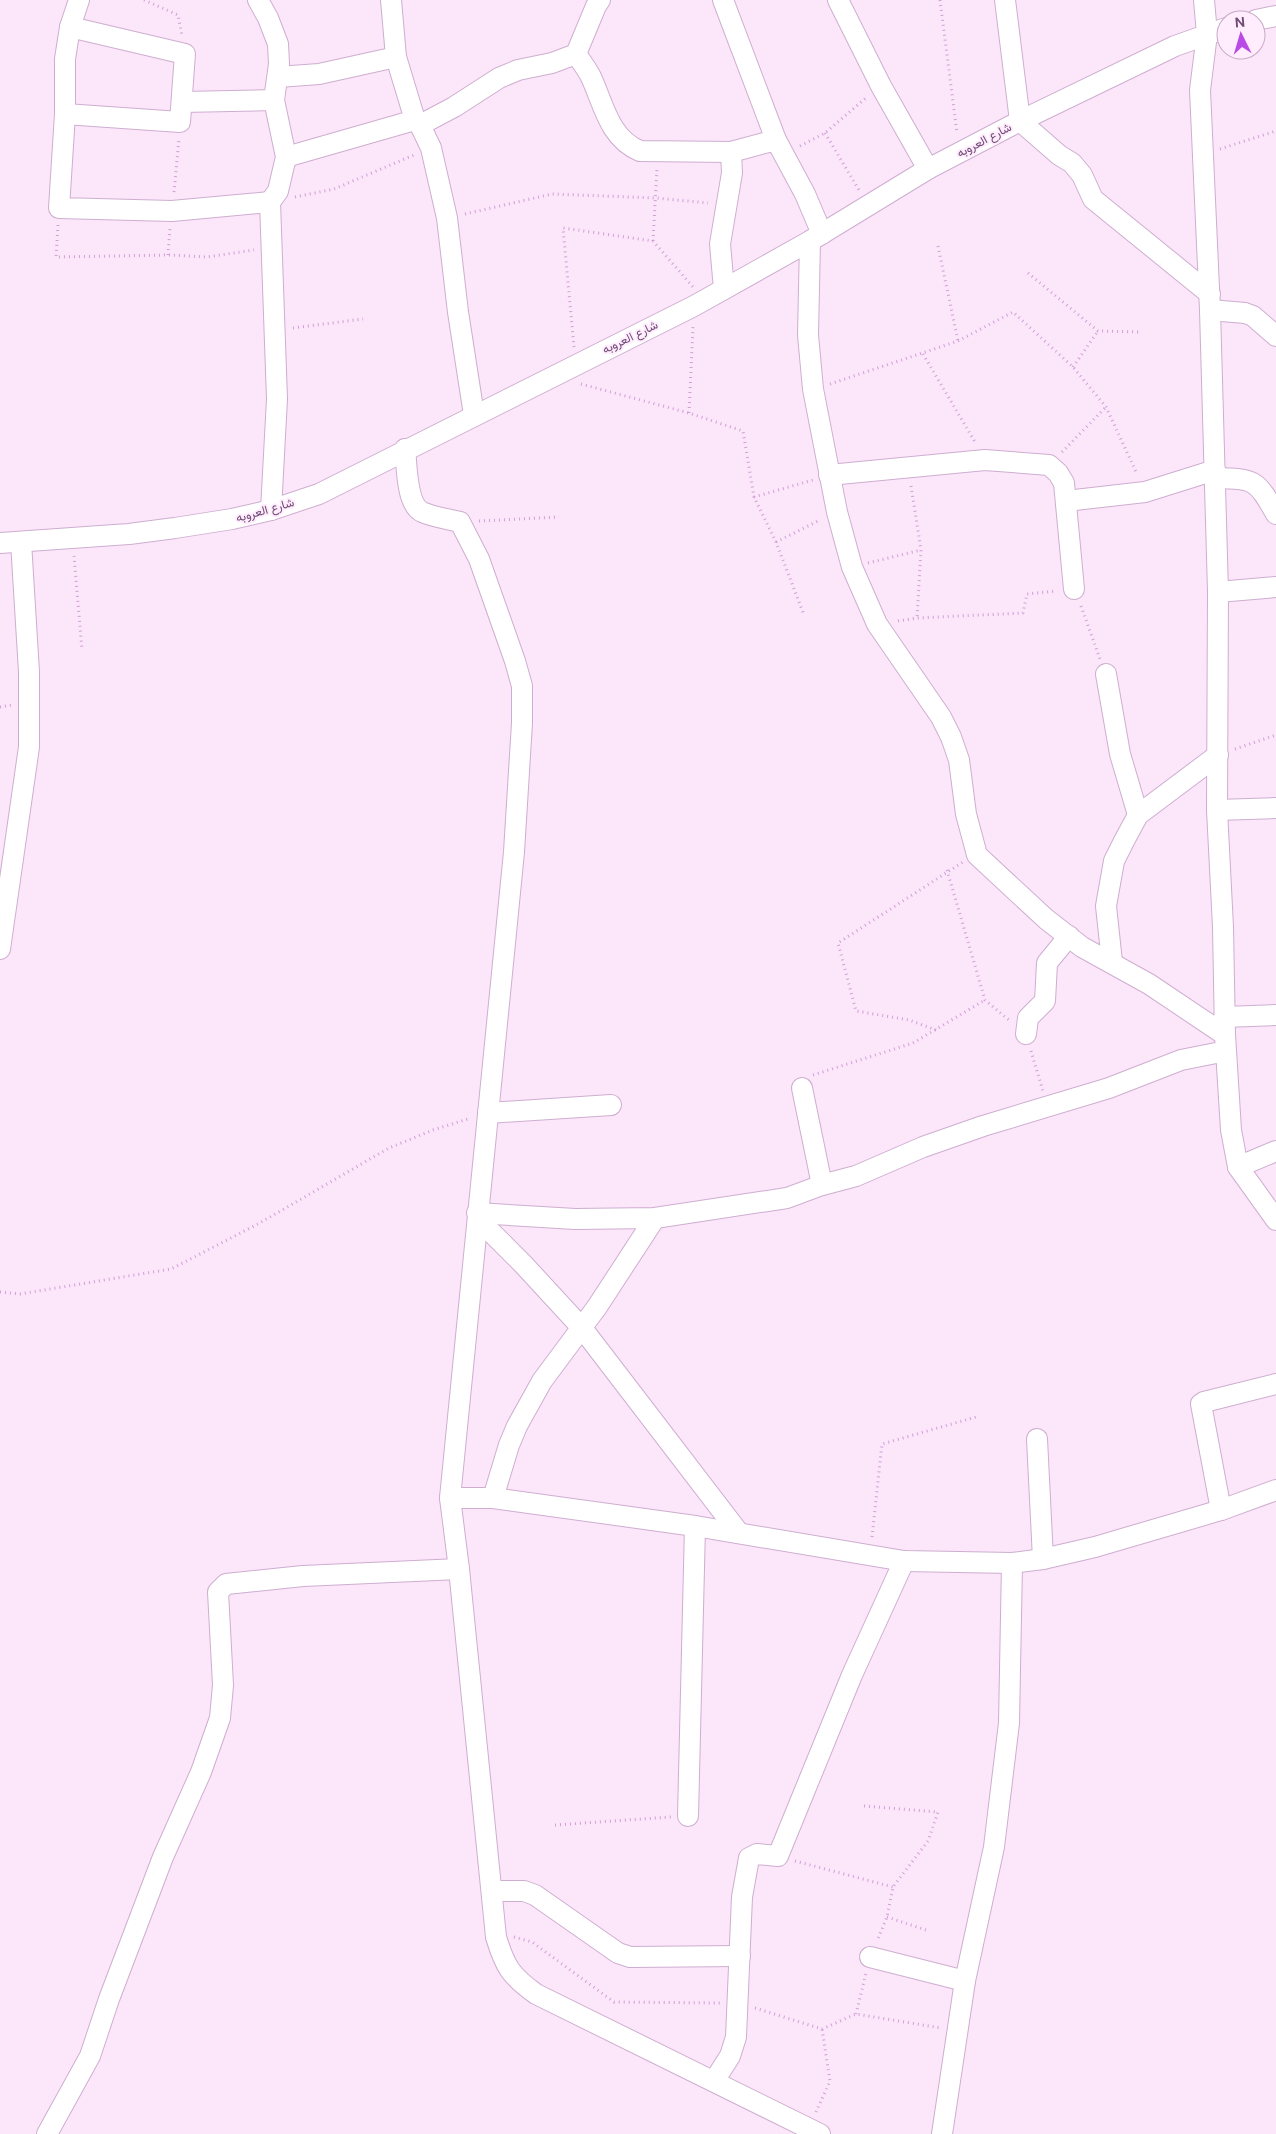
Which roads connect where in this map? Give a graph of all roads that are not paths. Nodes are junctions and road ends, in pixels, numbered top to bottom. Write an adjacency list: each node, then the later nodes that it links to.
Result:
1 (79, 0): 9 (street)
2 (258, 0): 14 (street)
3 (391, 0): 13 (street)
4 (723, 0): 20 (street)
5 (838, 0): 23 (street)
6 (1005, 0): 18 (street)
7 (1204, 0): 11 (street)
8 (594, 2): 12 (street)
9 (70, 27): 16 (street); 17 (street)
10 (1216, 31): 11 (street, شارع العروبه)
11 (1207, 34): 18 (street, شارع العروبه); 27 (street)
12 (576, 54): 19 (street); 21 (street)
13 (396, 57): 14 (street); 19 (street)
14 (278, 77): 15 (street)
15 (274, 100): 16 (street); 22 (street)
16 (181, 112): 17 (street)
17 (65, 114): 24 (street)
18 (1020, 121): 23 (street, شارع العروبه); 27 (street)
19 (418, 122): 22 (street); 29 (street)
20 (780, 147): 21 (street); 25 (street)
21 (731, 152): 26 (street)
22 (286, 157): 24 (street)
23 (928, 169): 25 (street, شارع العروبه)
24 (270, 202): 34 (street)
25 (816, 238): 26 (street, شارع العروبه); 32 (street)
26 (724, 289): 29 (street, شارع العروبه)
27 (1210, 302): 28 (street); 31 (street)
28 (1276, 336)
29 (474, 415): 30 (street, شارع العروبه)
30 (405, 449): 34 (street, شارع العروبه); 54 (street)
31 (1215, 474): 33 (street); 35 (street); 40 (street)
32 (829, 475): 33 (street); 46 (street)
33 (1066, 501): 39 (street)
34 (271, 510): 36 (street, شارع العروبه)
35 (1276, 514)
36 (21, 542): 37 (street, شارع العروبه); 47 (street)
37 (0, 543)
38 (1276, 587): 40 (street)
39 (1074, 590)
40 (1218, 592): 42 (street)
41 (1106, 674): 45 (street)
42 (1218, 755): 43 (street); 45 (street)
43 (1217, 810): 44 (street); 51 (street)
44 (1276, 811)
45 (1138, 815): 48 (street)
46 (1069, 936): 48 (street); 50 (street)
47 (0, 948)
48 (1112, 962): 51 (street)
49 (1276, 1015): 51 (street)
50 (1026, 1034)
51 (1225, 1034): 56 (street); 57 (street)
52 (802, 1088): 57 (street)
53 (611, 1105): 54 (street)
54 (488, 1113): 58 (street)
55 (1276, 1151): 56 (street)
56 (1238, 1167): 60 (street)
57 (822, 1185): 59 (street)
58 (477, 1216): 59 (street); 61 (street); 65 (street)
59 (655, 1218): 61 (street)
60 (1276, 1220)
61 (582, 1328): 66 (street); 69 (street)
62 (1276, 1384): 67 (street)
63 (1037, 1439): 70 (street)
64 (1276, 1490): 67 (street)
65 (450, 1498): 66 (street); 73 (street)
66 (493, 1498): 68 (street)
67 (1221, 1510): 70 (street)
68 (695, 1526): 69 (street); 74 (street)
69 (739, 1533): 71 (street)
70 (1043, 1559): 72 (street)
71 (904, 1561): 72 (street); 76 (street)
72 (1012, 1562): 78 (street)
73 (459, 1569): 75 (street); 81 (street)
74 (688, 1816)
75 (492, 1891): 76 (street); 79 (street)
76 (740, 1956): 79 (street)
77 (870, 1957): 78 (street)
78 (965, 1981): 82 (street)
79 (714, 2081): 80 (street)
80 (814, 2131)
81 (48, 2134)
82 (942, 2134)

